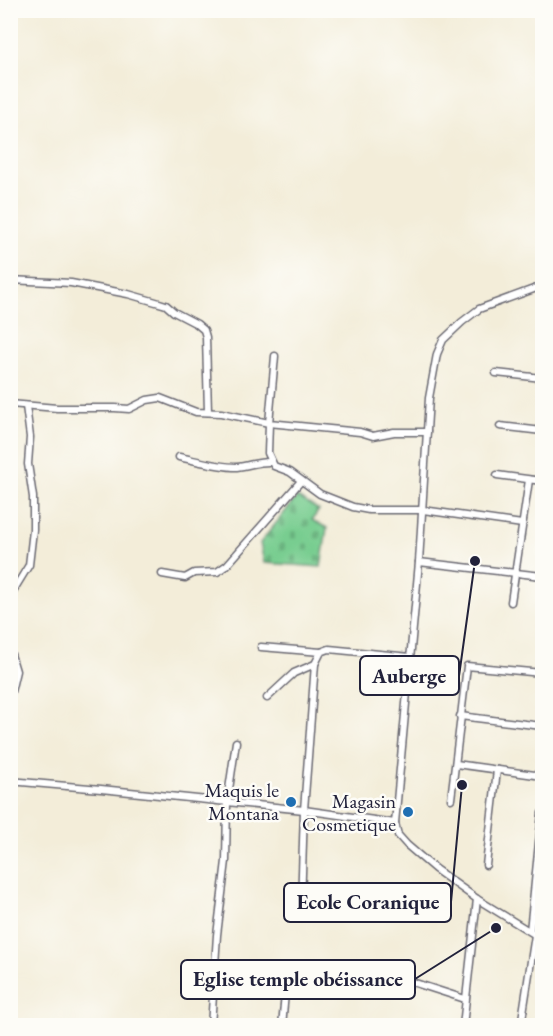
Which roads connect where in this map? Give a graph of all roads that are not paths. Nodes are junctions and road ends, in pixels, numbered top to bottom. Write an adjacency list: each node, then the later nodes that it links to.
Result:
1 (10, 280): 8 (street)
2 (543, 286): 12 (street)
3 (275, 356): 9 (street)
4 (496, 373): 5 (street)
5 (543, 378)
6 (10, 404): 7 (street)
7 (26, 406): 8 (street); 25 (street)
8 (208, 412): 9 (street)
9 (269, 423): 12 (street); 14 (street)
10 (500, 426): 11 (street)
11 (543, 431)
12 (427, 432): 19 (street)
13 (179, 457): 14 (street)
14 (271, 462): 17 (street)
15 (497, 475): 16 (street)
16 (529, 480): 18 (street); 20 (street)
17 (301, 481): 19 (street); 22 (street)
18 (543, 481)
19 (423, 510): 20 (street); 21 (street)
20 (522, 524): 23 (street)
21 (419, 562): 23 (street); 30 (street)
22 (162, 574)
23 (515, 574): 24 (street); 26 (street)
24 (543, 576)
25 (10, 596)
26 (511, 602)
27 (261, 646): 29 (street)
28 (10, 651): 33 (street)
29 (321, 652): 30 (street); 31 (street)
30 (410, 657): 46 (street)
31 (315, 664): 34 (street); 44 (street)
32 (543, 673): 35 (street)
33 (11, 696)
34 (267, 698)
35 (460, 716): 36 (street); 38 (street)
36 (543, 726)
37 (236, 742): 43 (street)
38 (456, 764): 39 (street); 42 (street)
39 (497, 770): 40 (street); 47 (street)
40 (543, 776)
41 (10, 781): 43 (street)
42 (451, 799)
43 (227, 803): 44 (street); 52 (street)
44 (304, 810): 46 (street); 49 (street)
45 (543, 813): 50 (street)
46 (395, 823): 48 (street)
47 (486, 865)
48 (477, 899): 50 (street); 54 (street)
49 (301, 905)
50 (533, 933): 51 (street); 58 (street)
51 (543, 939)
52 (214, 967): 53 (street); 55 (street)
53 (286, 972): 54 (street); 56 (street)
54 (465, 999): 57 (street)
55 (211, 1026)
56 (282, 1026)
57 (463, 1026)
58 (521, 1026)

